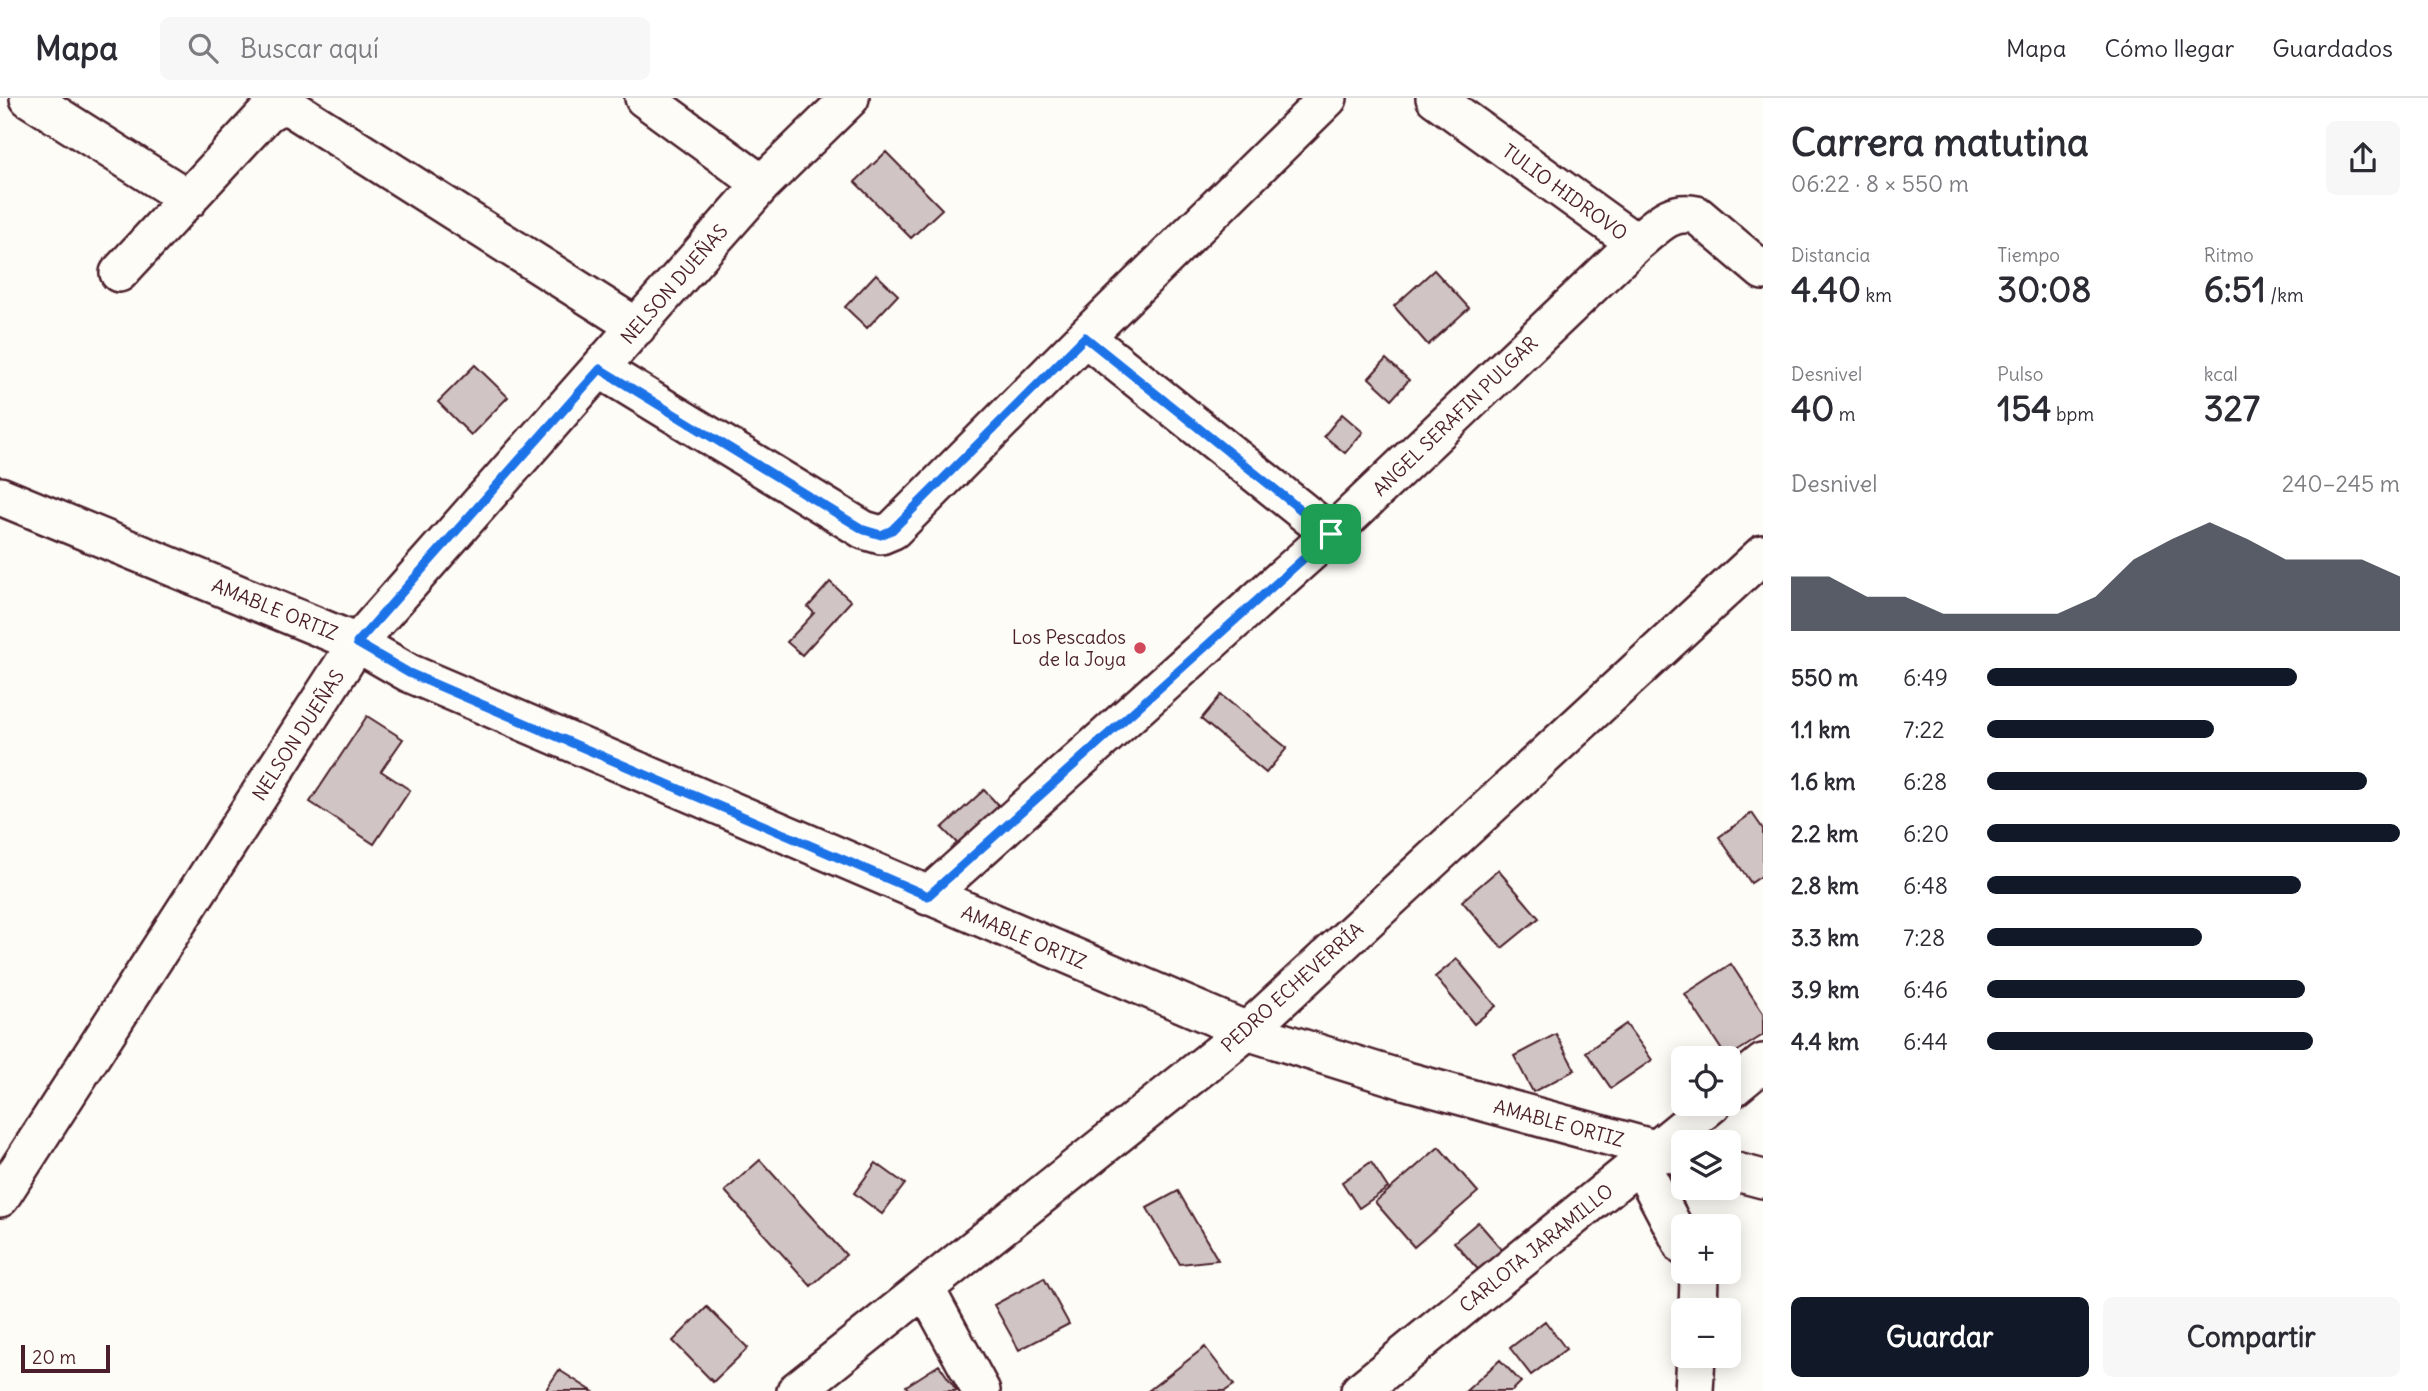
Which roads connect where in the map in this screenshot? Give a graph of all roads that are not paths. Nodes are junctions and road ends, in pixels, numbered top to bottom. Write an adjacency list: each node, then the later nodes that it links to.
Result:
1 (29, 98): 7 (street)
2 (643, 98): 6 (street)
3 (850, 98): 6 (street, NELSON DUEÑAS)
4 (1328, 98): 12 (street)
5 (1434, 98): 8 (street, TULIO HIDROVO)
6 (762, 184): 11 (street, NELSON DUEÑAS)
7 (188, 199): 10 (street); 11 (street)
8 (1636, 243): 9 (street, TULIO HIDROVO); 15 (street, ANGEL SERAFIN PULGAR)
9 (1763, 271)
10 (119, 272)
11 (637, 327): 13 (street, NELSON DUEÑAS)
12 (1085, 337): 13 (street); 15 (street)
13 (600, 369): 17 (street, NELSON DUEÑAS)
14 (0, 496): 17 (street, AMABLE ORTIZ)
15 (1331, 534): 18 (street, ANGEL SERAFIN PULGAR)
16 (1763, 554): 19 (street, PEDRO ECHEVERRÍA)
17 (357, 643): 18 (street, AMABLE ORTIZ); 26 (street, NELSON DUEÑAS)
18 (928, 896): 19 (street, AMABLE ORTIZ)
19 (1247, 1031): 23 (street, AMABLE ORTIZ); 28 (street, PEDRO ECHEVERRÍA)
20 (1763, 1063): 21 (street)
21 (1741, 1081)
22 (1700, 1116): 23 (street, CARLOTA JARAMILLO)
23 (1660, 1156): 27 (street); 32 (street, CARLOTA JARAMILLO)
24 (1741, 1173): 25 (street)
25 (1763, 1179)
26 (0, 1198)
27 (1675, 1214)
28 (925, 1288): 30 (street, PEDRO ECHEVERRÍA); 31 (street)
29 (1695, 1368): 33 (street)
30 (796, 1391)
31 (981, 1391)
32 (1360, 1391)
33 (1694, 1391)

